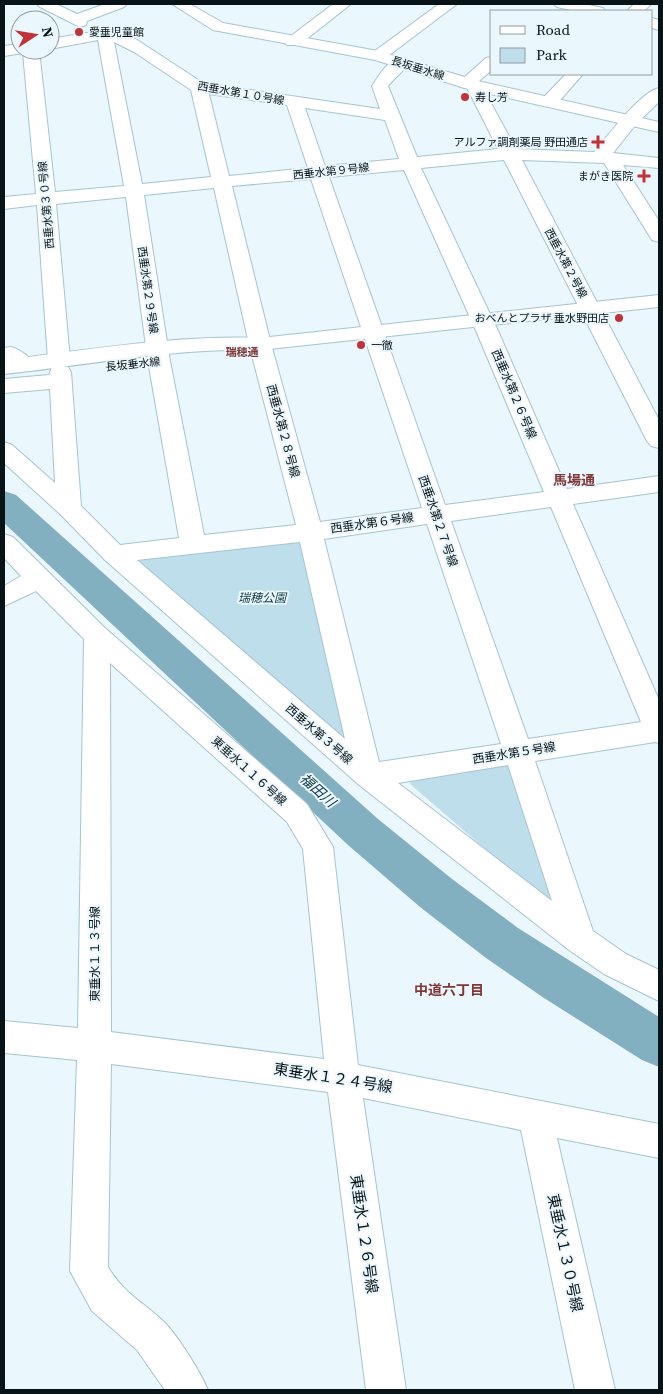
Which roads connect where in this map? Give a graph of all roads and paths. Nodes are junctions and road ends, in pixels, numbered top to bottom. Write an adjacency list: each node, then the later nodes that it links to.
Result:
1 (45, 4): 2 (street)
2 (119, 4)
3 (180, 4): 10 (street, 長坂垂水線)
4 (343, 4): 10 (street)
5 (449, 4): 11 (street)
6 (561, 4): 7 (street)
7 (592, 10)
8 (105, 35): 9 (street); 17 (street, 西垂水第１０号線); 30 (street, 西垂水第２９号線)
9 (60, 42)
10 (293, 42): 11 (street, 長坂垂水線)
11 (378, 56): 13 (street, 長坂垂水線)
12 (32, 60): 31 (street, 西垂水第３０号線)
13 (401, 63): 16 (street, 長坂垂水線); 21 (street, 西垂水第２６号線)
14 (490, 64): 16 (street)
15 (574, 75): 20 (street)
16 (470, 84): 20 (street, 長坂垂水線); 24 (street, 西垂水第２号線)
17 (199, 87): 19 (street, 西垂水第１０号線); 29 (street, 西垂水第２８号線)
18 (659, 93): 22 (street)
19 (294, 102): 21 (street, 西垂水第１０号線); 28 (street, 西垂水第２７号線)
20 (549, 102): 22 (street, 長坂垂水線)
21 (391, 116): 26 (street, 西垂水第２６号線)
22 (631, 119): 23 (street, 長坂垂水線); 25 (street)
23 (659, 127)
24 (508, 154): 25 (street, 西垂水第９号線); 26 (street, 西垂水第９号線); 35 (street, 西垂水第２号線)
25 (605, 158): 27 (street, 西垂水第９号線); 33 (street)
26 (410, 163): 28 (street, 西垂水第９号線); 36 (street, 西垂水第２６号線)
27 (659, 163)
28 (317, 172): 29 (street, 西垂水第９号線); 37 (street, 西垂水第２７号線)
29 (222, 182): 30 (street, 西垂水第９号線); 38 (street, 西垂水第２８号線)
30 (134, 190): 31 (street, 西垂水第９号線); 40 (street, 西垂水第２９号線)
31 (46, 199): 32 (street, 西垂水第９号線); 42 (street, 西垂水第３０号線)
32 (4, 203)
33 (659, 236)
34 (659, 301): 35 (street, 長坂垂水線)
35 (590, 308): 36 (street, 長坂垂水線); 45 (street, 西垂水第２号線)
36 (482, 320): 37 (street, 長坂垂水線); 48 (street, 西垂水第２６号線)
37 (374, 332): 38 (street, 長坂垂水線); 50 (street, 西垂水第２７号線)
38 (260, 344): 40 (street, 長坂垂水線); 51 (street, 西垂水第２８号線)
39 (4, 355): 41 (street)
40 (158, 355): 42 (street, 長坂垂水線); 53 (street, 西垂水第２９号線)
41 (14, 366): 42 (street, 長坂垂水線)
42 (60, 371): 43 (street, 長坂垂水線); 44 (street); 49 (street, 西垂水第３０号線)
43 (4, 377)
44 (4, 386)
45 (659, 441)
46 (4, 450): 49 (street, 西垂水第３号線)
47 (659, 484): 48 (street, 西垂水第６号線)
48 (559, 498): 50 (street, 西垂水第６号線); 58 (street, 西垂水第２６号線)
49 (69, 508): 54 (street, 西垂水第３号線)
50 (436, 514): 51 (street, 西垂水第６号線); 59 (street, 西垂水第２７号線)
51 (310, 532): 53 (street, 西垂水第６号線); 60 (street, 西垂水第２８号線)
52 (4, 543): 55 (street, 東垂水１１６号線)
53 (193, 545): 54 (street, 西垂水第６号線)
54 (114, 554): 60 (street, 西垂水第３号線)
55 (40, 577): 56 (street); 57 (street, 東垂水１１６号線)
56 (4, 597)
57 (97, 636): 64 (street, 東垂水１１３号線); 65 (street, 東垂水１１６号線)
58 (659, 730): 59 (street, 西垂水第５号線)
59 (518, 752): 60 (street, 西垂水第５号線); 61 (street, 西垂水第２７号線)
60 (368, 776): 61 (street, 西垂水第３号線)
61 (580, 940): 62 (street, 西垂水第３号線)
62 (659, 986)
63 (4, 1038): 64 (street, 東垂水１２４号線)
64 (94, 1046): 65 (street, 東垂水１２４号線); 68 (street, 東垂水１１３号線)
65 (342, 1078): 66 (street, 東垂水１２４号線); 69 (street, 東垂水１２６号線)
66 (535, 1116): 67 (street, 東垂水１２４号線); 70 (street, 東垂水１３０号線)
67 (659, 1141)
68 (188, 1390)
69 (386, 1390)
70 (595, 1390)

